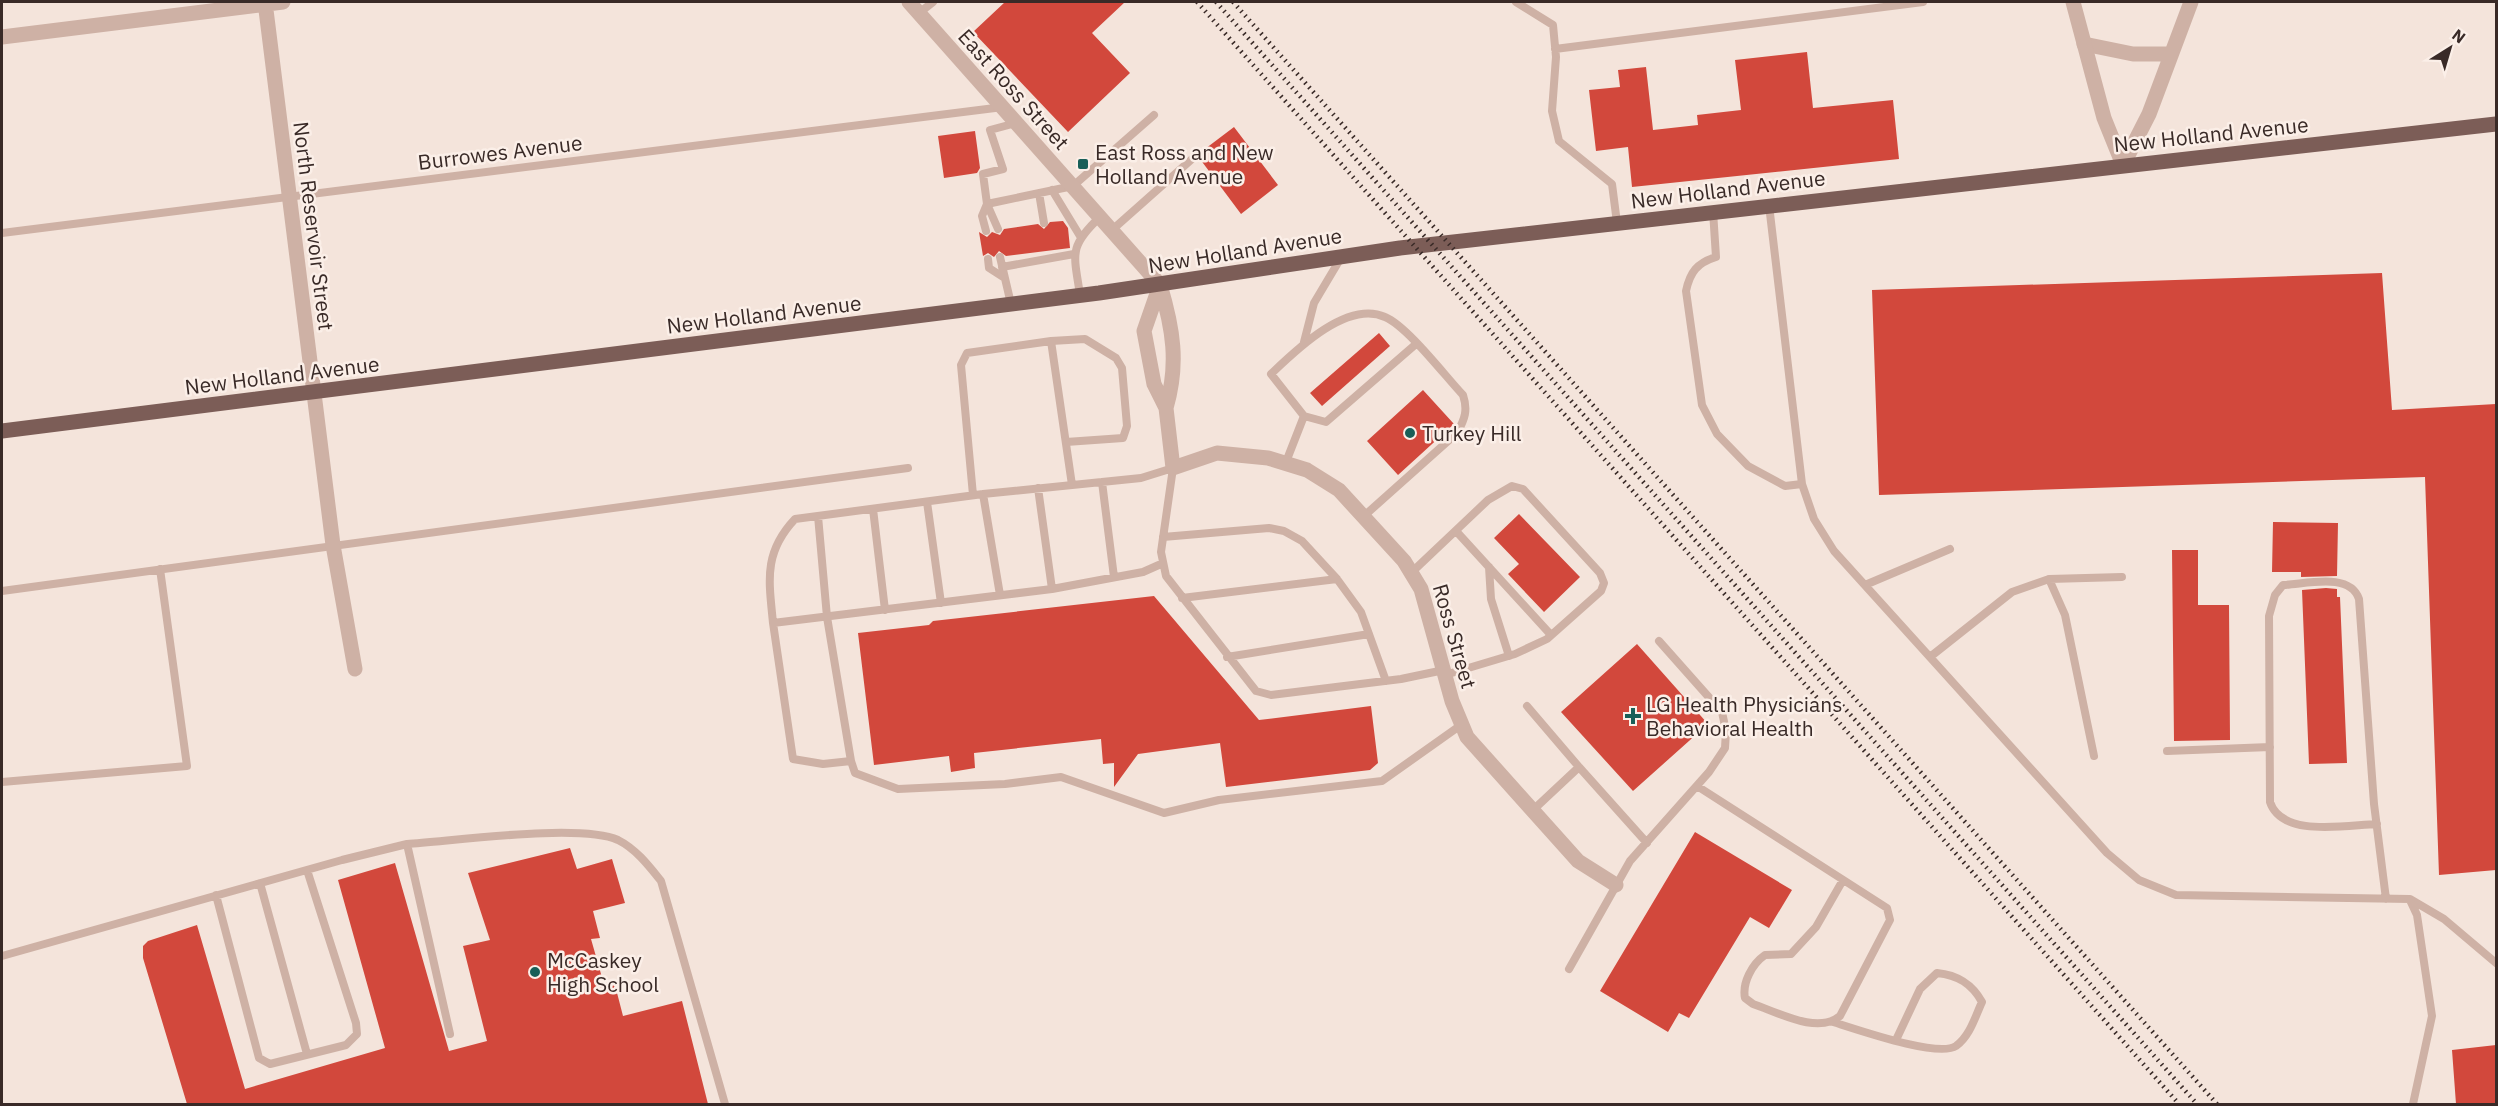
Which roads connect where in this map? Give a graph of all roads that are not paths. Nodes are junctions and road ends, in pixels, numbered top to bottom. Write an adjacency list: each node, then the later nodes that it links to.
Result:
1 (282, 2): 8 (street)
2 (909, 2): 9 (street, East Ross Street)
3 (933, 2): 9 (lane)
4 (1516, 2): 12 (lane)
5 (1923, 2): 12 (lane)
6 (2073, 2): 11 (street)
7 (2191, 2): 13 (street)
8 (265, 3): 10 (street); 23 (street, North Reservoir Street)
9 (919, 13): 14 (street, East Ross Street)
10 (2, 37)
11 (2084, 44): 13 (street); 19 (street)
12 (1555, 49): 28 (lane)
13 (2171, 54): 19 (street)
14 (1003, 107): 16 (street, East Ross Street); 23 (lane, Burrowes Avenue)
15 (1154, 115): 20 (lane)
16 (1016, 123): 20 (street, East Ross Street); 24 (lane)
17 (2496, 124): 19 (main road, New Holland Avenue)
18 (1192, 159): 31 (lane)
19 (2123, 165): 25 (main road, New Holland Avenue)
20 (1073, 186): 21 (lane); 27 (street, East Ross Street)
21 (1052, 190): 22 (lane); 34 (lane)
22 (1039, 193): 24 (lane); 29 (lane)
23 (289, 197): 33 (lane, Burrowes Avenue); 47 (street, North Reservoir Street)
24 (987, 204): 30 (lane); 32 (lane)
25 (1769, 205): 26 (main road, New Holland Avenue); 56 (lane)
26 (1713, 211): 28 (main road, New Holland Avenue); 56 (lane)
27 (1100, 217): 31 (street, East Ross Street); 34 (lane)
28 (1617, 222): 36 (main road, New Holland Avenue)
29 (1044, 223)
30 (998, 230)
31 (1112, 230): 41 (street, East Ross Street)
32 (986, 231)
33 (2, 233)
34 (1080, 236): 35 (lane)
35 (1074, 254): 39 (lane); 42 (lane)
36 (1342, 256): 41 (main road, New Holland Avenue); 45 (lane)
37 (1000, 257): 39 (lane)
38 (988, 259): 40 (lane)
39 (1002, 267): 40 (lane)
40 (1003, 277): 43 (lane)
41 (1160, 285): 42 (main road, New Holland Avenue); 48 (street); 48 (street)
42 (1080, 295): 43 (main road, New Holland Avenue)
43 (1011, 304): 47 (main road, New Holland Avenue)
44 (1051, 341): 51 (lane); 51 (lane); 60 (lane)
45 (1304, 342): 46 (lane); 49 (lane)
46 (1416, 344): 49 (lane); 64 (lane)
47 (314, 392): 50 (main road, New Holland Avenue); 67 (street, North Reservoir Street)
48 (1166, 408): 54 (street)
49 (1304, 416): 52 (lane)
50 (2, 431)
51 (1066, 442): 57 (lane)
52 (1286, 462): 54 (street, Ross Street); 64 (street, Ross Street)
53 (908, 468): 67 (lane)
54 (1173, 468): 55 (lane); 66 (lane)
55 (1102, 482): 57 (lane); 73 (lane)
56 (1802, 484): 77 (lane)
57 (1072, 485): 58 (lane)
58 (1038, 488): 59 (lane); 78 (lane)
59 (983, 494): 60 (lane); 80 (lane)
60 (973, 495): 61 (lane)
61 (927, 501): 62 (lane); 82 (lane)
62 (873, 509): 63 (lane); 83 (lane)
63 (818, 516): 84 (lane); 85 (lane)
64 (1364, 516): 72 (street, Ross Street)
65 (1456, 531): 70 (lane); 72 (lane); 87 (lane)
66 (1163, 537): 69 (lane); 75 (lane)
67 (333, 544): 71 (lane); 92 (street, North Reservoir Street)
68 (1950, 549): 77 (lane)
69 (1161, 564): 73 (lane); 81 (lane)
70 (1489, 567): 87 (lane); 89 (lane)
71 (160, 569): 79 (lane); 102 (lane)
72 (1412, 572): 93 (street, Ross Street)
73 (1114, 577): 78 (lane)
74 (2121, 577): 76 (lane)
75 (1337, 579): 81 (lane); 86 (lane)
76 (2049, 579): 91 (lane); 99 (lane)
77 (1865, 585): 91 (lane)
78 (1052, 589): 80 (lane)
79 (2, 591)
80 (1000, 595): 82 (lane)
81 (1182, 598): 90 (lane)
82 (941, 603): 83 (lane)
83 (885, 610): 84 (lane)
84 (827, 617): 85 (lane); 100 (lane)
85 (773, 623): 100 (lane)
86 (1369, 634): 90 (lane); 94 (lane)
87 (1551, 635): 89 (lane)
88 (1659, 640): 103 (lane)
89 (1509, 656): 93 (lane)
90 (1227, 657): 94 (lane)
91 (1930, 657): 113 (lane)
92 (355, 669)
93 (1445, 672): 94 (lane); 96 (street, Ross Street)
94 (1386, 681)
95 (1527, 706): 101 (lane)
96 (1461, 725): 100 (lane); 104 (street, Ross Street)
97 (2270, 747): 98 (lane); 105 (lane); 105 (lane)
98 (2167, 751)
99 (2094, 756)
100 (851, 761)
101 (1579, 767): 104 (lane); 106 (lane)
102 (2, 782)
103 (1697, 786): 106 (lane); 109 (lane)
104 (1532, 811): 111 (street, Ross Street)
105 (2377, 824): 113 (lane)
106 (1647, 843): 111 (lane)
107 (407, 844): 108 (lane); 119 (lane); 122 (lane)
108 (307, 870): 110 (lane); 121 (lane)
109 (1843, 880): 118 (lane); 118 (lane)
110 (260, 883): 112 (lane); 121 (lane)
111 (1616, 885): 117 (lane)
112 (216, 895): 115 (lane); 121 (lane)
113 (2386, 899): 114 (lane)
114 (2410, 899): 116 (lane); 123 (lane)
115 (2, 956)
116 (2496, 963)
117 (1569, 969)
118 (1833, 1022): 120 (lane)
119 (450, 1034)
120 (1896, 1040): 120 (lane)
121 (307, 1054)
122 (725, 1104)
123 (2413, 1104)

